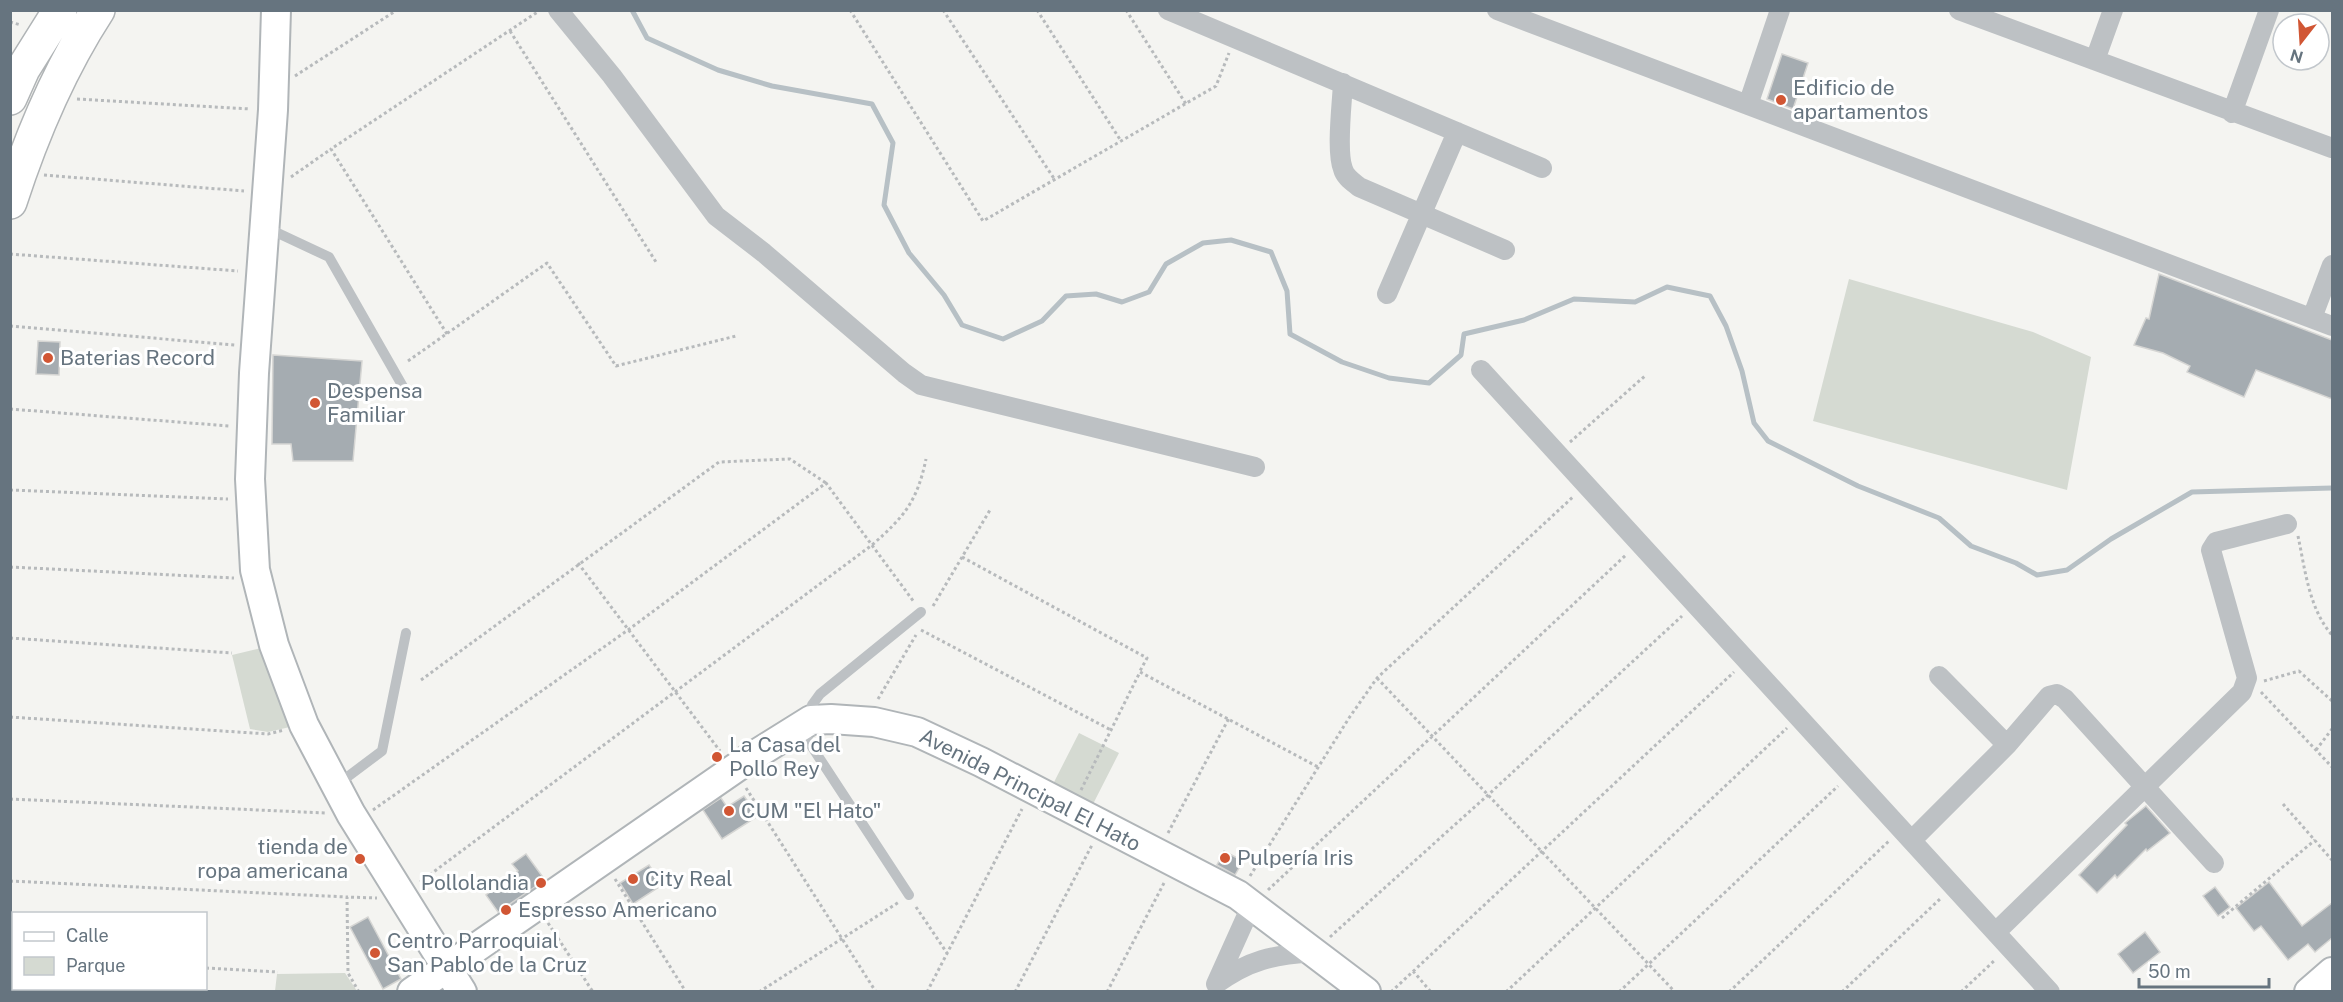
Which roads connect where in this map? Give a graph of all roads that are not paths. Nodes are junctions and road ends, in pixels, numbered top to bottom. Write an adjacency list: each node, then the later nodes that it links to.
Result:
1 (60, 10): 13 (highway)
2 (98, 10): 19 (highway)
3 (276, 10): 21 (street)
4 (558, 10): 29 (street)
5 (1168, 10): 12 (street)
6 (1497, 10): 14 (street)
7 (1780, 10): 14 (street)
8 (1959, 10): 11 (street)
9 (2113, 10): 11 (street)
10 (2269, 10): 15 (street)
11 (2095, 60): 15 (street)
12 (1343, 83): 16 (street); 20 (street)
13 (10, 98)
14 (1748, 105): 25 (street)
15 (2232, 113): 17 (street)
16 (1457, 132): 18 (street); 20 (street)
17 (2332, 148)
18 (1542, 168)
19 (10, 202)
20 (1422, 214): 22 (street); 24 (street)
21 (264, 227): 28 (lane); 36 (street)
22 (1505, 250)
23 (2332, 265): 25 (street)
24 (1387, 294)
25 (2312, 318): 26 (street)
26 (2332, 326)
27 (1481, 370): 38 (street)
28 (406, 392)
29 (1255, 468)
30 (2292, 528): 37 (street)
31 (921, 612): 34 (lane)
32 (406, 633): 36 (lane)
33 (1939, 676): 35 (street)
34 (805, 724): 40 (lane); 41 (street, Avenida Principal El Hato); 45 (street)
35 (2007, 745): 37 (street); 38 (street)
36 (336, 786): 45 (street)
37 (2145, 788): 39 (street); 42 (street)
38 (1907, 835): 42 (street)
39 (2214, 863)
40 (909, 896)
41 (1245, 900): 43 (street, Avenida Principal El Hato); 46 (street)
42 (2002, 939): 49 (street)
43 (1313, 952): 46 (street); 48 (street, Avenida Principal El Hato)
44 (2332, 972): 50 (street)
45 (454, 980): 47 (street)
46 (1214, 988)
47 (412, 992)
48 (1366, 992)
49 (2050, 992)
50 (2310, 992)

